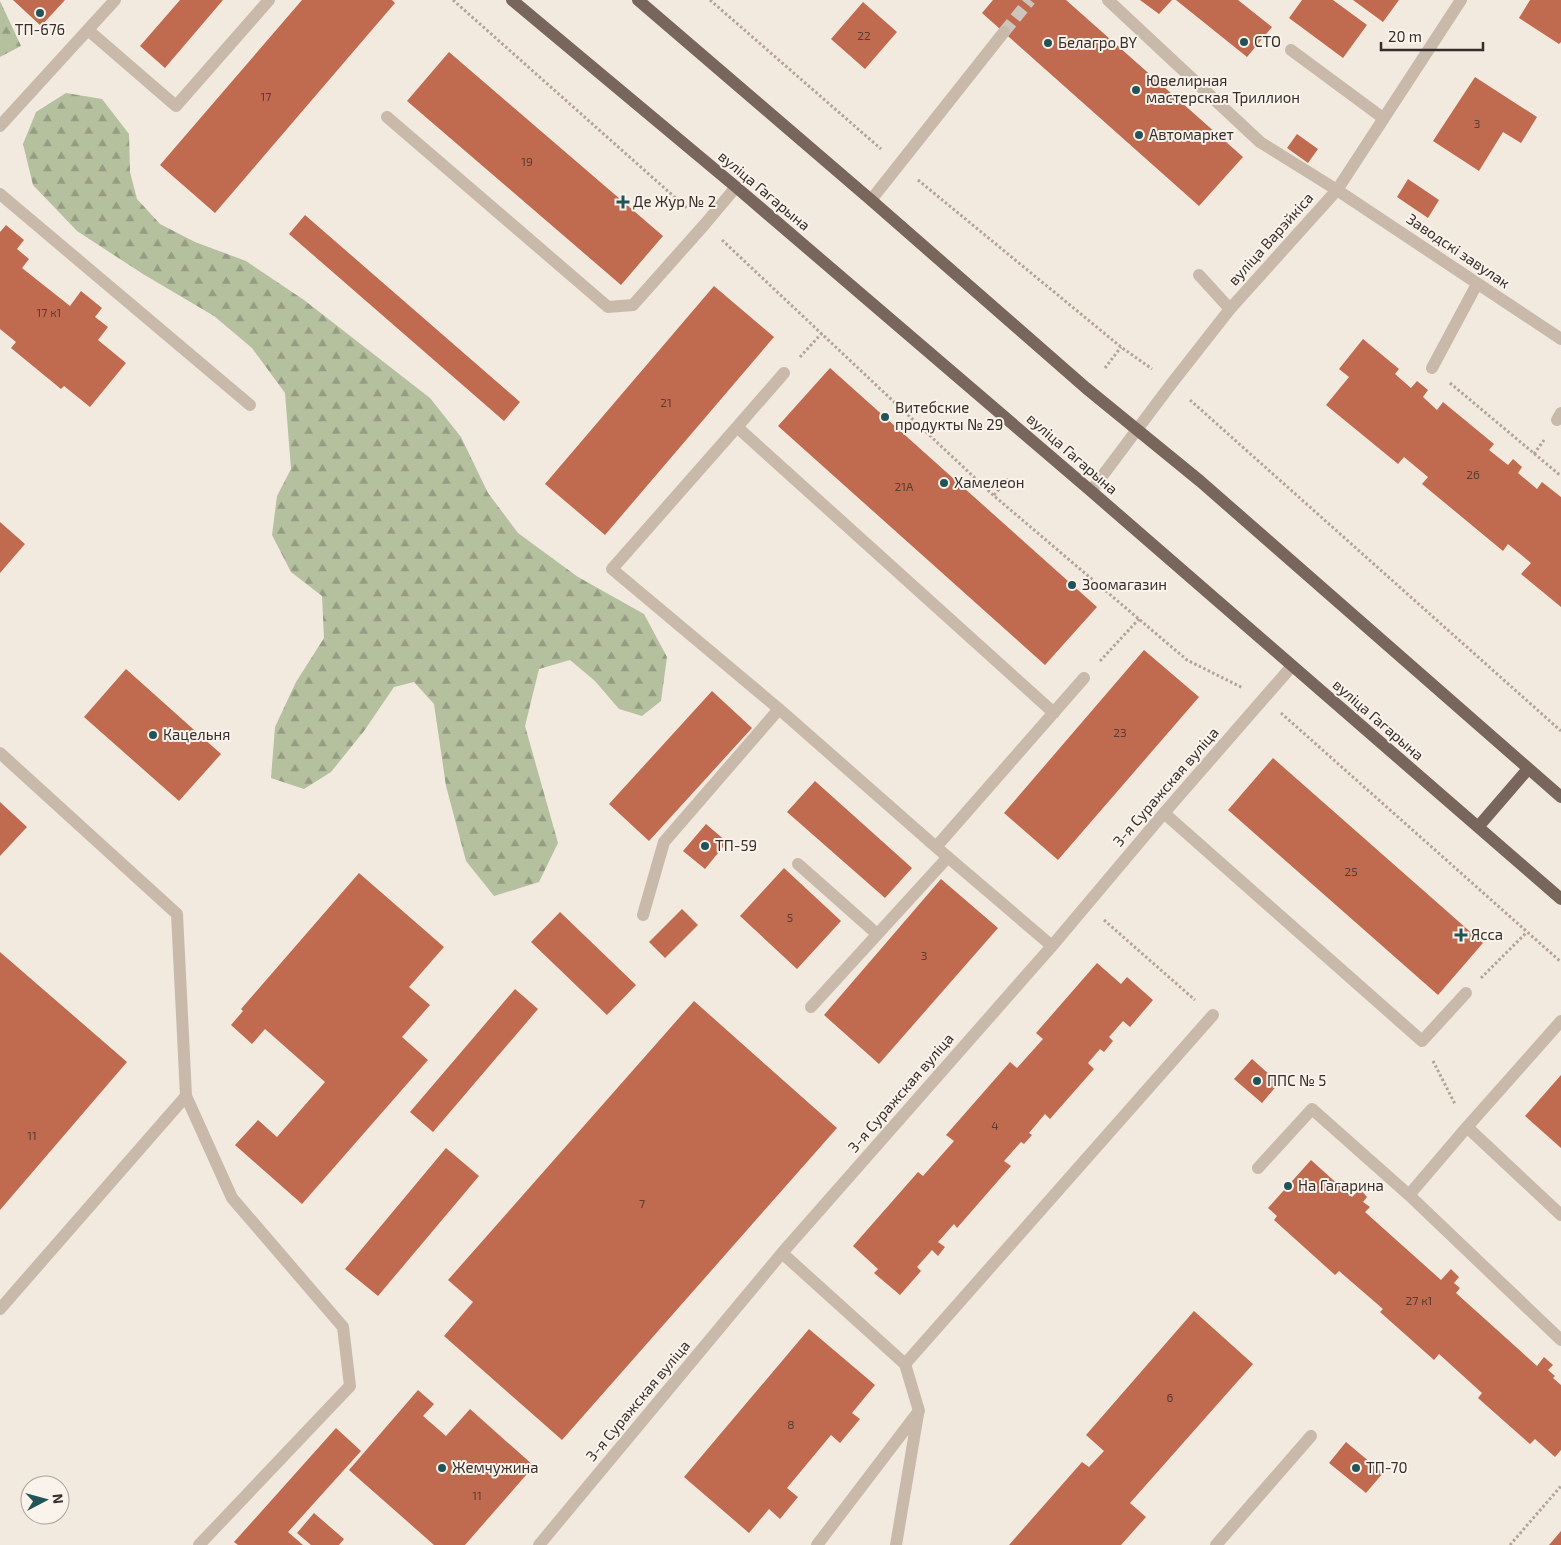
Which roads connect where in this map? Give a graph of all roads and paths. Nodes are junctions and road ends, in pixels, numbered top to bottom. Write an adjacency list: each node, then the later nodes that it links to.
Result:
1 (115, 0): 9 (street)
2 (269, 0): 9 (street)
3 (453, 0): 20 (path)
4 (512, 0): 16 (main road, вуліца Гагарына)
5 (638, 0): 19 (main road)
6 (710, 0): 15 (path)
7 (1108, 0): 17 (street, Заводскі завулак)
8 (1461, 0): 13 (street, вуліца Варэйкіса)
9 (88, 30): 14 (street)
10 (1004, 32): 15 (street)
11 (1291, 50): 13 (street)
12 (387, 117): 20 (street)
13 (1383, 118): 17 (street, вуліца Варэйкіса)
14 (0, 126)
15 (898, 164): 19 (street); 26 (path)
16 (736, 187): 20 (street); 36 (main road, вуліца Гагарына)
17 (1337, 190): 22 (street, Заводскі завулак); 23 (street, вуліца Варэйкіса)
18 (0, 194): 31 (street)
19 (871, 200): 33 (main road)
20 (705, 224): 24 (path)
21 (1199, 275): 23 (street)
22 (1477, 284): 25 (street, Заводскі завулак); 28 (street)
23 (1230, 309): 30 (street, вуліца Варэйкіса)
24 (822, 334): 29 (path); 37 (path)
25 (1561, 339)
26 (1121, 347): 27 (path); 30 (path)
27 (1105, 368)
28 (1432, 368): 34 (path)
29 (784, 372): 32 (street)
30 (1172, 383): 33 (street, вуліца Варэйкіса); 44 (path)
31 (250, 405)
32 (737, 427): 42 (street); 43 (street)
33 (1137, 429): 36 (street, вуліца Варэйкіса); 46 (main road)
34 (1561, 476)
35 (1008, 479): 37 (path)
36 (1091, 491): 39 (main road, вуліца Гагарына)
37 (994, 495): 38 (path)
38 (1138, 620): 40 (path); 41 (path)
39 (1292, 666): 41 (street, 3-я Суражская вуліца); 49 (main road, вуліца Гагарына)
40 (1084, 678): 43 (street)
41 (1264, 699): 48 (street, 3-я Суражская вуліца); 56 (path)
42 (779, 709): 50 (street); 55 (street)
43 (1054, 713): 50 (street)
44 (1561, 731)
45 (0, 753): 65 (street)
46 (1528, 769): 47 (main road); 49 (main road)
47 (1561, 797)
48 (1164, 813): 54 (street, 3-я Суражская вуліца); 64 (street)
49 (1478, 827): 53 (main road, вуліца Гагарына)
50 (936, 847): 51 (street)
51 (948, 857): 57 (street); 58 (street)
52 (798, 864): 57 (street)
53 (1561, 899)
54 (1087, 904): 58 (street, 3-я Суражская вуліца); 62 (path)
55 (643, 915)
56 (1526, 932): 59 (path); 60 (path)
57 (877, 934): 61 (street)
58 (1052, 946): 70 (street, 3-я Суражская вуліца)
59 (1561, 962)
60 (1466, 993): 64 (street)
61 (811, 1007)
62 (1213, 1015): 73 (street)
63 (1561, 1021): 66 (street)
64 (1422, 1040): 66 (path)
65 (186, 1096): 71 (street); 77 (street)
66 (1467, 1127): 68 (street); 69 (street)
67 (1258, 1168): 68 (street)
68 (1409, 1196): 72 (street)
69 (1561, 1215)
70 (782, 1253): 73 (street); 78 (street, 3-я Суражская вуліца)
71 (0, 1309)
72 (1561, 1340)
73 (905, 1364): 74 (street)
74 (919, 1411): 79 (street); 80 (street)
75 (1311, 1436): 81 (street)
76 (1561, 1486): 82 (path)
77 (199, 1545)
78 (539, 1545)
79 (817, 1545)
80 (896, 1545)
81 (1216, 1545)
82 (1510, 1545)

